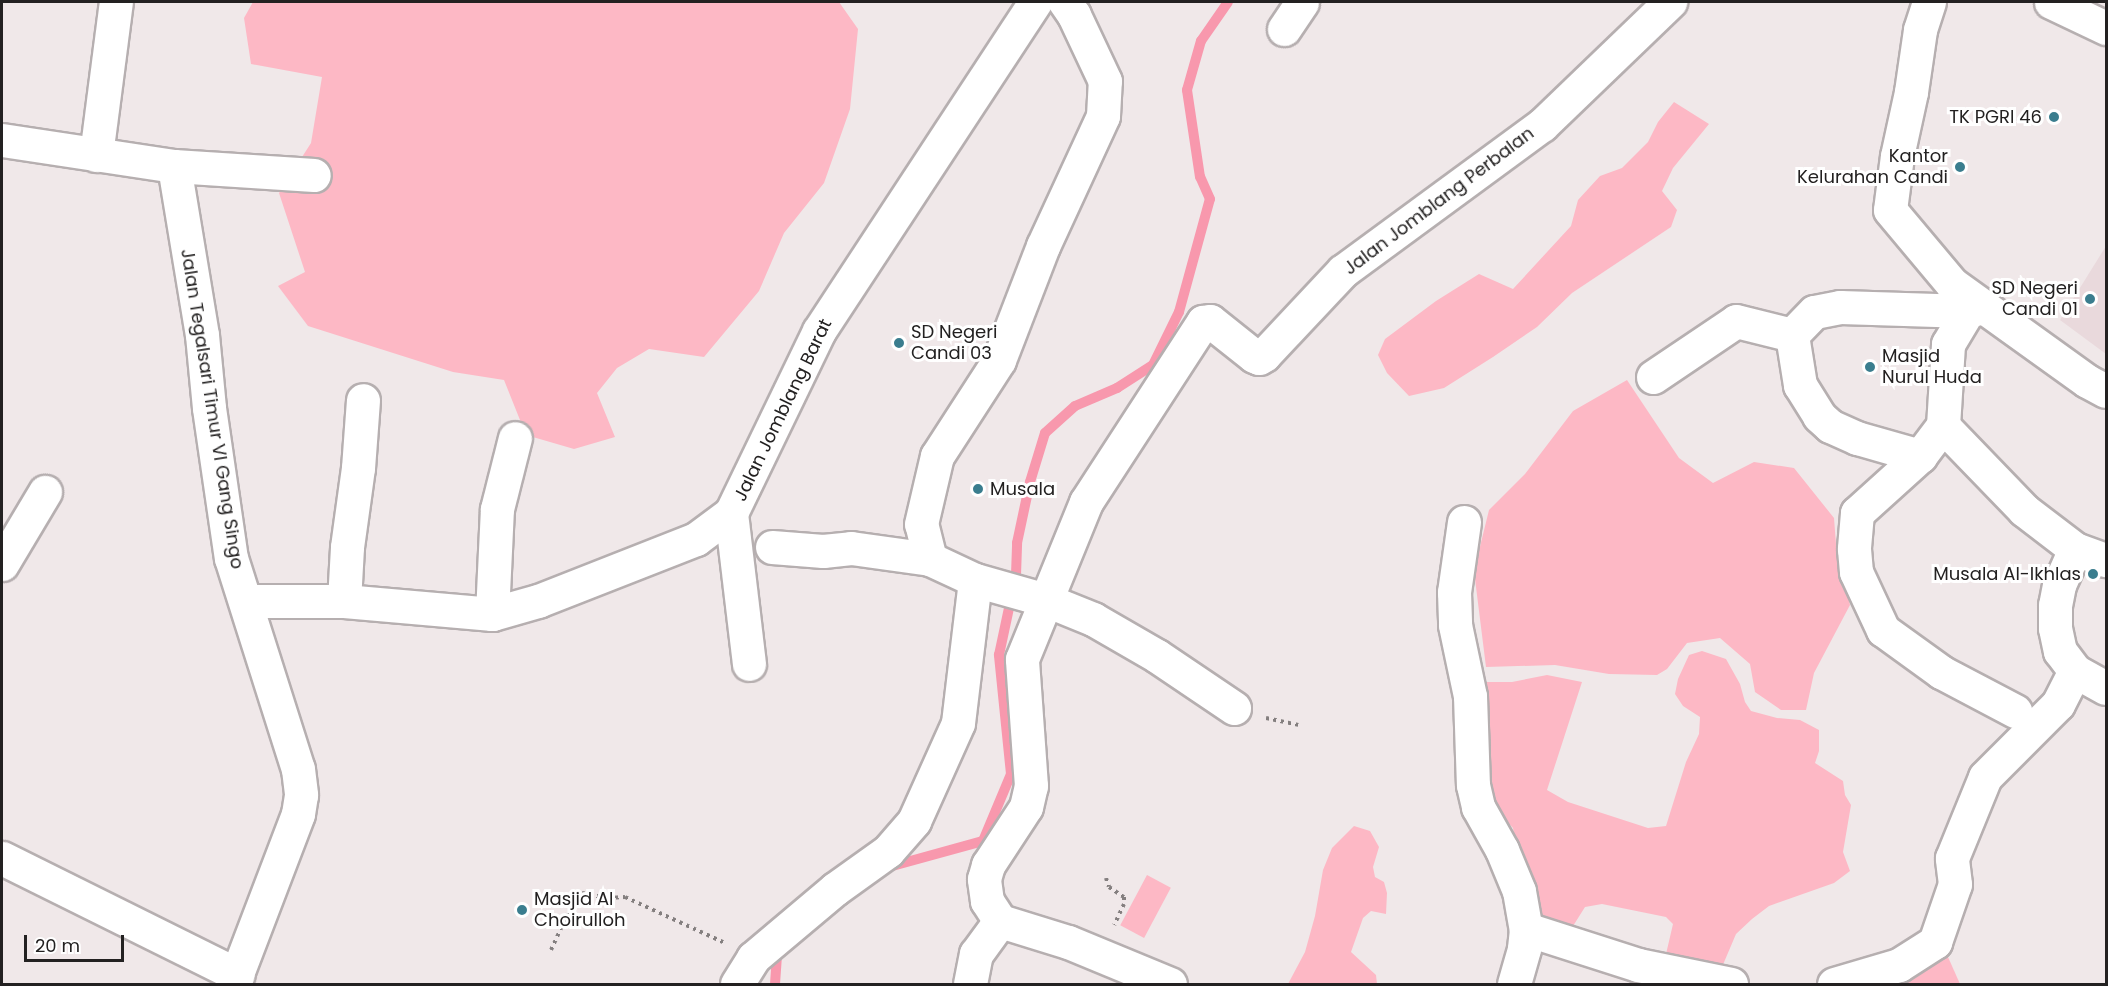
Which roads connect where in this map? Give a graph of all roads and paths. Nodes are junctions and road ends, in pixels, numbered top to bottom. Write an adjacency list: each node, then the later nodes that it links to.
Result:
1 (116, 2): 11 (street)
2 (1035, 2): 23 (street, Jalan Jomblang Barat)
3 (1065, 2): 27 (street)
4 (1302, 2): 9 (street)
5 (1670, 2): 30 (street, Jalan Jomblang Perbalan)
6 (1929, 2): 14 (street)
7 (2051, 2): 8 (street)
8 (2106, 28)
9 (1284, 29)
10 (2, 140): 11 (street)
11 (96, 155): 12 (street)
12 (174, 166): 13 (street); 31 (street, Jalan Tegalsari Timur VI Gang Singo)
13 (314, 175)
14 (1975, 309): 15 (street); 17 (street); 19 (street)
15 (1792, 335): 16 (street); 21 (street)
16 (1653, 377)
17 (2106, 391)
18 (363, 400): 32 (street)
19 (1943, 426): 21 (street); 26 (street)
20 (515, 438): 33 (street)
21 (1920, 456): 38 (street)
22 (45, 492): 29 (street)
23 (731, 513): 33 (street, Jalan Jomblang Barat); 34 (street)
24 (1464, 522): 42 (street)
25 (772, 547): 27 (street)
26 (2075, 549): 28 (street); 35 (street)
27 (930, 559): 30 (street)
28 (2106, 560)
29 (2, 564)
30 (1011, 591): 37 (street); 41 (street, Jalan Jomblang Perbalan); 45 (street, Jalan Jomblang Perbalan)
31 (246, 601): 32 (street, Jalan Jomblang Barat); 46 (street, Jalan Tegalsari Timur VI Gang Singo)
32 (344, 601): 33 (street, Jalan Jomblang Barat)
33 (492, 614)
34 (749, 664)
35 (2075, 671): 36 (street); 51 (street)
36 (2106, 688)
37 (1234, 708)
38 (2015, 711)
39 (2, 858): 46 (street)
40 (1106, 878): 44 (path)
41 (1000, 921): 44 (street); 48 (street)
42 (1525, 939): 49 (street); 50 (street)
43 (551, 950): 45 (path)
44 (1102, 956): 47 (street)
45 (745, 971)
46 (235, 980)
47 (1167, 983)
48 (970, 984)
49 (1514, 984)
50 (1731, 984)
51 (1834, 984)

